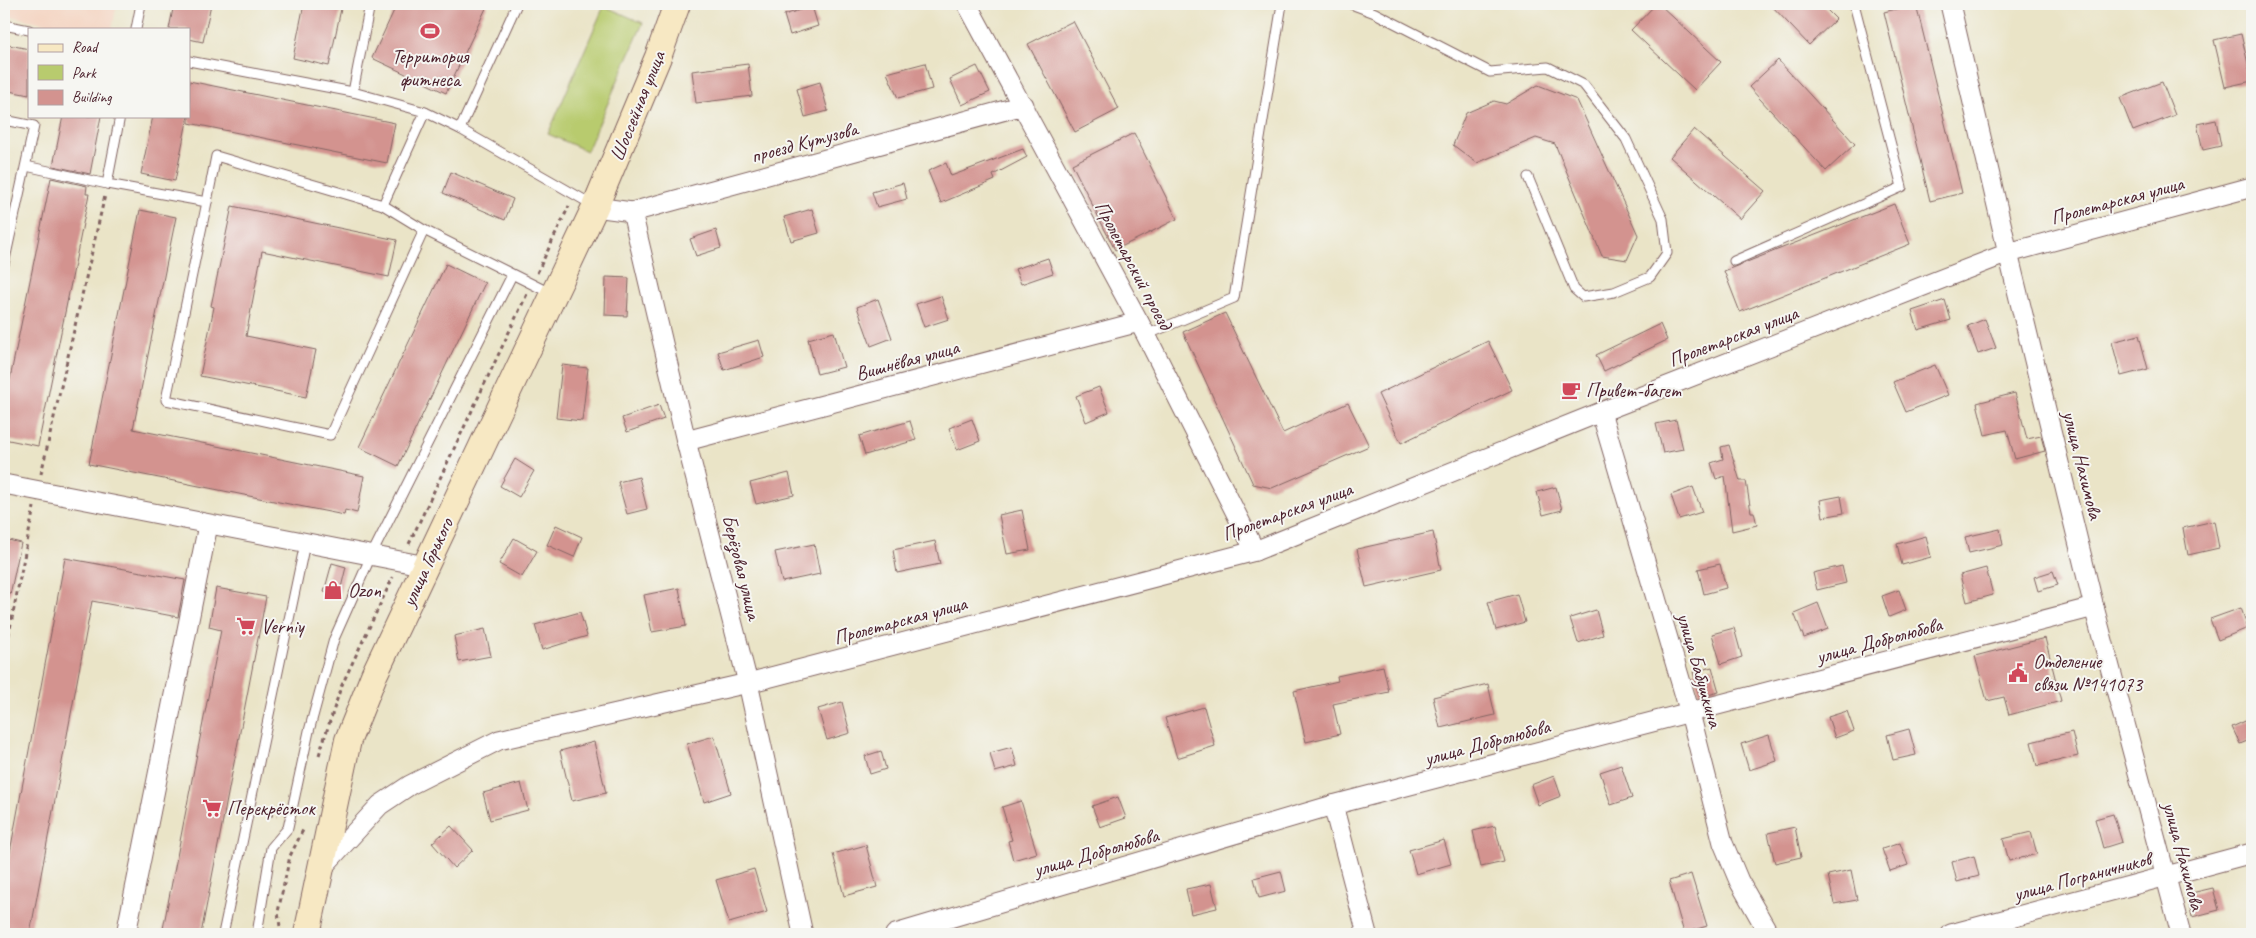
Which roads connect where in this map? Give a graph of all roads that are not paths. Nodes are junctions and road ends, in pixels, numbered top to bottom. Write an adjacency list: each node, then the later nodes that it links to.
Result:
1 (141, 4): 11 (lane)
2 (370, 4): 14 (lane)
3 (517, 4): 19 (lane)
4 (677, 4): 24 (main road, Шоссейная улица)
5 (967, 4): 15 (street, Пролетарский проезд)
6 (1282, 4): 34 (lane)
7 (1351, 4): 21 (lane)
8 (1854, 4): 30 (lane)
9 (1950, 4): 29 (street, улица Нахимова)
10 (4, 25): 12 (lane)
11 (136, 28)
12 (28, 30)
13 (190, 61): 14 (lane)
14 (353, 92): 16 (lane)
15 (1024, 105): 27 (street, проезд Кутузова); 34 (street, Пролетарский проезд)
16 (425, 112): 19 (lane); 26 (lane)
17 (120, 118): 22 (lane)
18 (4, 120): 20 (lane)
19 (460, 129): 24 (lane)
20 (26, 166): 22 (lane); 31 (lane)
21 (1528, 177)
22 (107, 184): 25 (lane)
23 (2252, 187): 29 (street, Пролетарская улица)
24 (585, 200): 27 (street, проезд Кутузова); 33 (main road, улица Горького)
25 (207, 202): 26 (lane); 28 (lane)
26 (384, 205): 28 (lane)
27 (632, 212): 36 (street, Берёзовая улица)
28 (424, 230): 32 (lane)
29 (2008, 253): 35 (street, Пролетарская улица); 43 (street, улица Нахимова)
30 (1734, 260)
31 (4, 264)
32 (512, 274): 33 (lane); 41 (lane)
33 (543, 290): 42 (main road, улица Горького)
34 (1142, 329): 36 (street, Вишнёвая улица); 40 (street, Пролетарский проезд)
35 (1601, 412): 40 (street, Пролетарская улица); 45 (street, улица Бабушкина)
36 (686, 440): 44 (street, Берёзовая улица)
37 (4, 484): 38 (street)
38 (208, 525): 39 (street); 50 (street)
39 (305, 543): 41 (street); 51 (lane)
40 (1255, 551): 44 (street, Пролетарская улица)
41 (371, 556): 42 (street); 52 (lane)
42 (415, 558): 48 (main road, улица Горького)
43 (2094, 607): 45 (street, улица Добролюбова); 49 (street, улица Нахимова)
44 (748, 683): 48 (street, Пролетарская улица); 54 (street, Берёзовая улица)
45 (1690, 713): 46 (street, улица Добролюбова); 57 (street, улица Бабушкина)
46 (1334, 806): 55 (street, улица Добролюбова); 56 (street)
47 (2252, 853): 49 (street, улица Пограничников)
48 (319, 871): 53 (main road, улица Горького)
49 (2166, 876): 58 (street, улица Пограничников); 59 (street, улица Нахимова)
50 (126, 934)
51 (223, 934)
52 (257, 934)
53 (307, 934)
54 (803, 934)
55 (894, 934)
56 (1367, 934)
57 (1769, 934)
58 (1952, 934)
59 (2181, 934)

